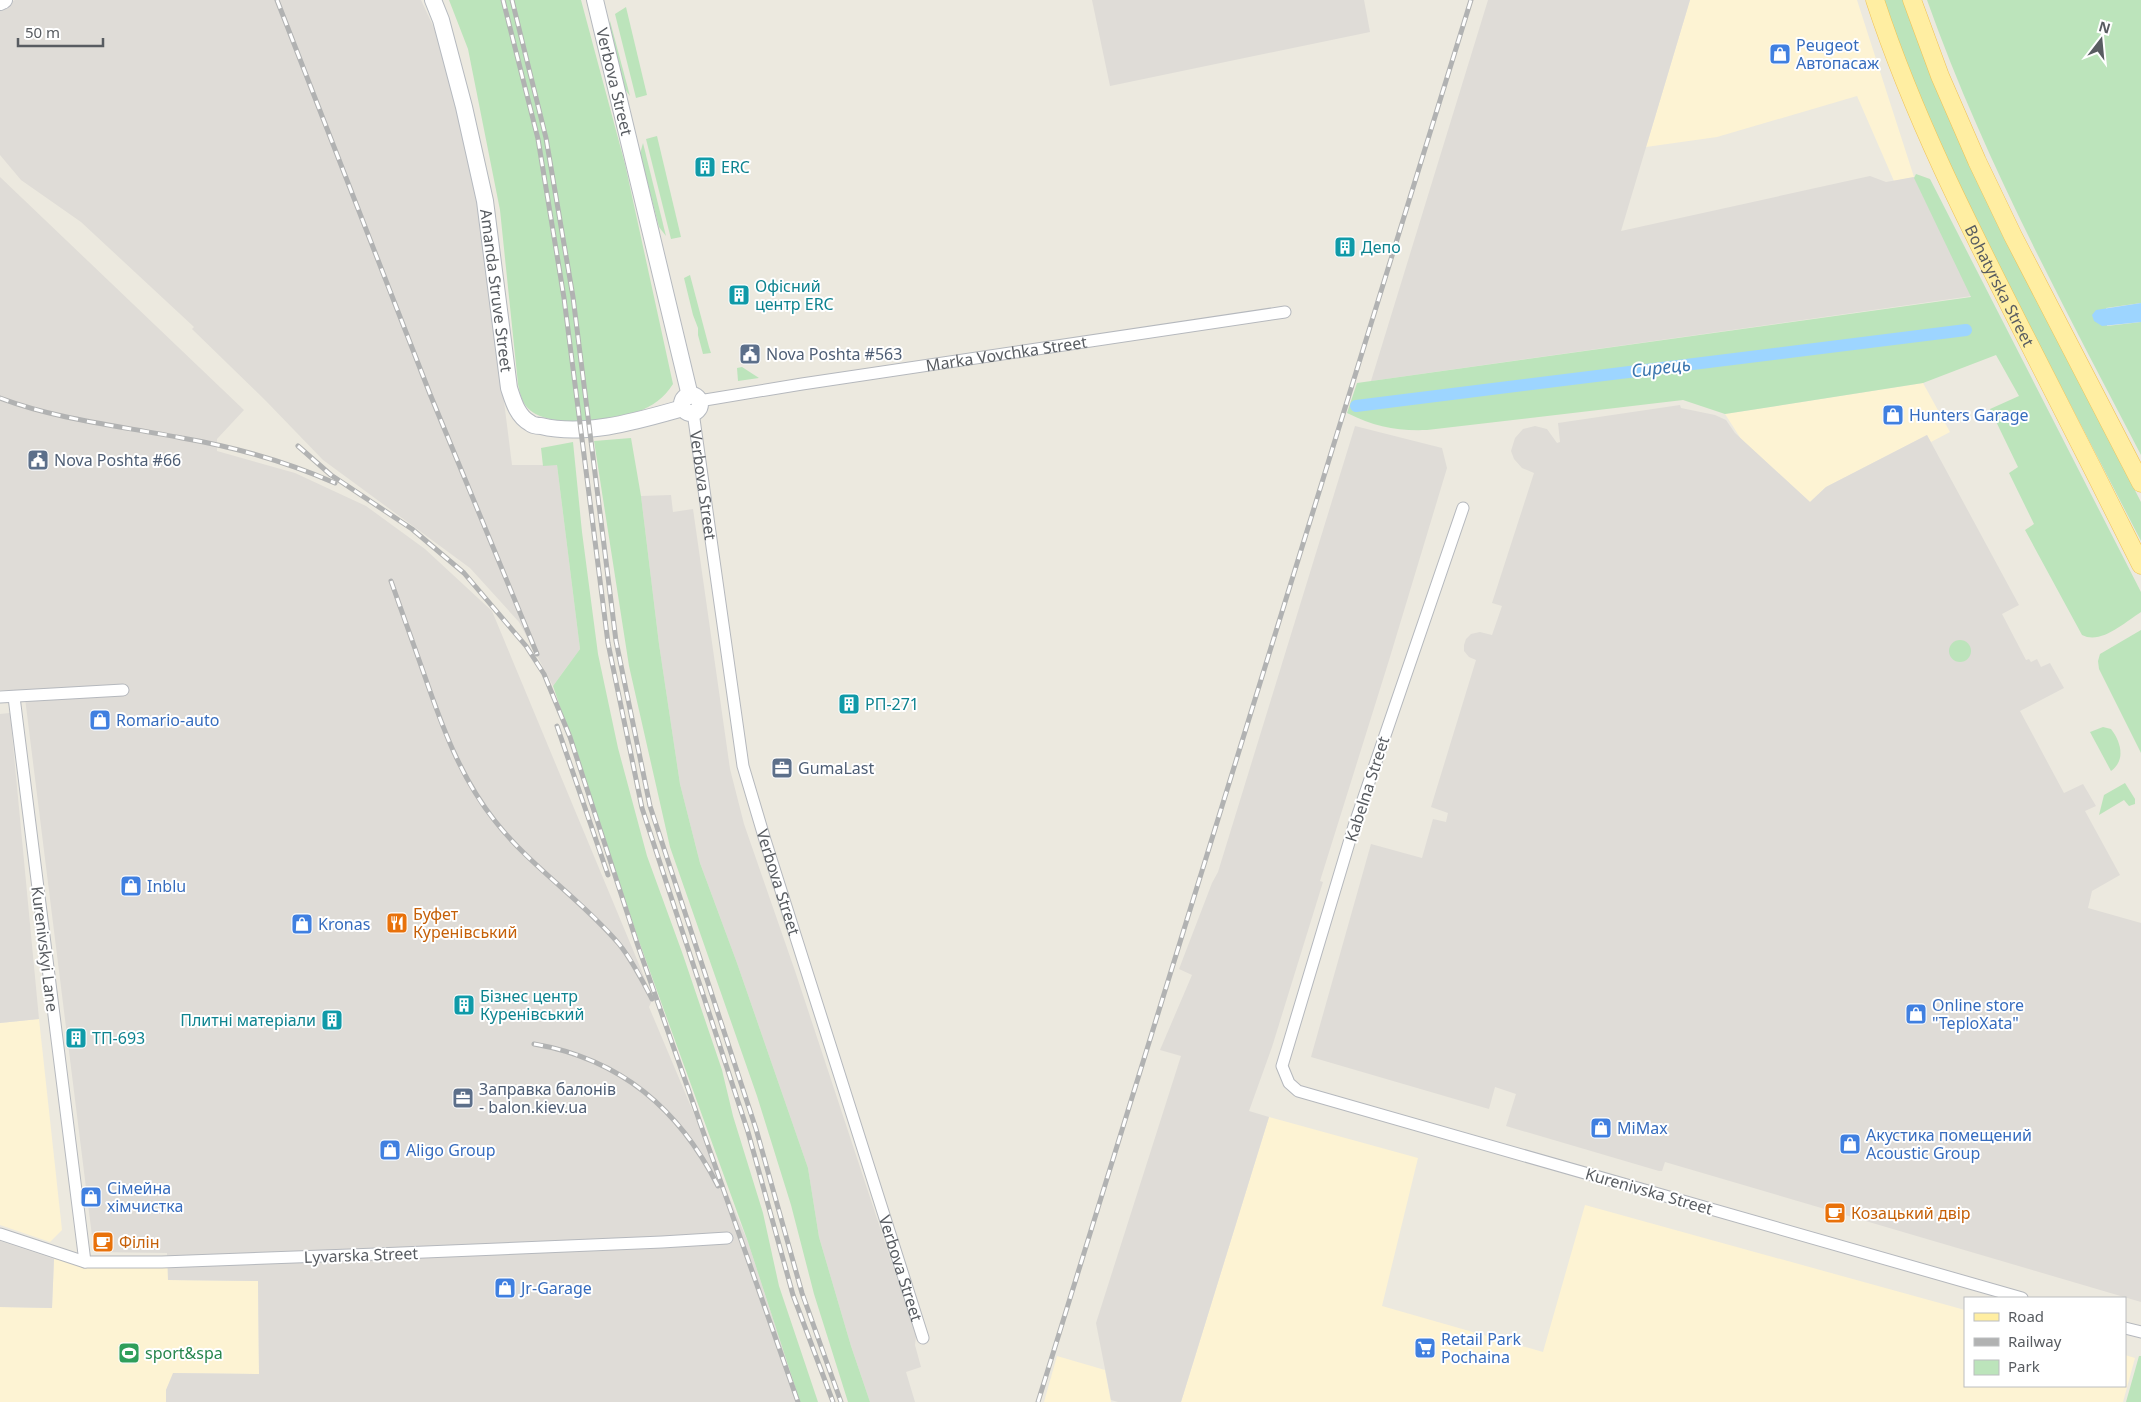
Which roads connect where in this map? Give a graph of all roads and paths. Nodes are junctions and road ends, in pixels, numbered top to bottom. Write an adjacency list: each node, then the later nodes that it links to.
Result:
1 (4, 0): 6 (main road)
2 (433, 0): 8 (main road, Amanda Struve Street)
3 (595, 0): 8 (main road, Verbova Street)
4 (1875, 0): 11 (main road, Bohatyrska Street)
5 (1912, 0): 9 (main road)
6 (0, 2)
7 (1285, 312): 8 (street, Marka Vovchka Street)
8 (692, 404): 22 (street, Verbova Street)
9 (2141, 484)
10 (1463, 508): 15 (street, Kabelna Street)
11 (2141, 565)
12 (123, 690): 14 (street)
13 (0, 697): 14 (street)
14 (14, 697): 18 (street, Kurenivskyi Lane)
15 (1284, 1074): 19 (street, Kurenivska Street)
16 (0, 1234): 18 (street, Lyvarska Street)
17 (727, 1238): 18 (street, Lyvarska Street)
18 (85, 1262)
19 (2019, 1297)
20 (2126, 1328): 21 (street)
21 (2141, 1332)
22 (923, 1338)

